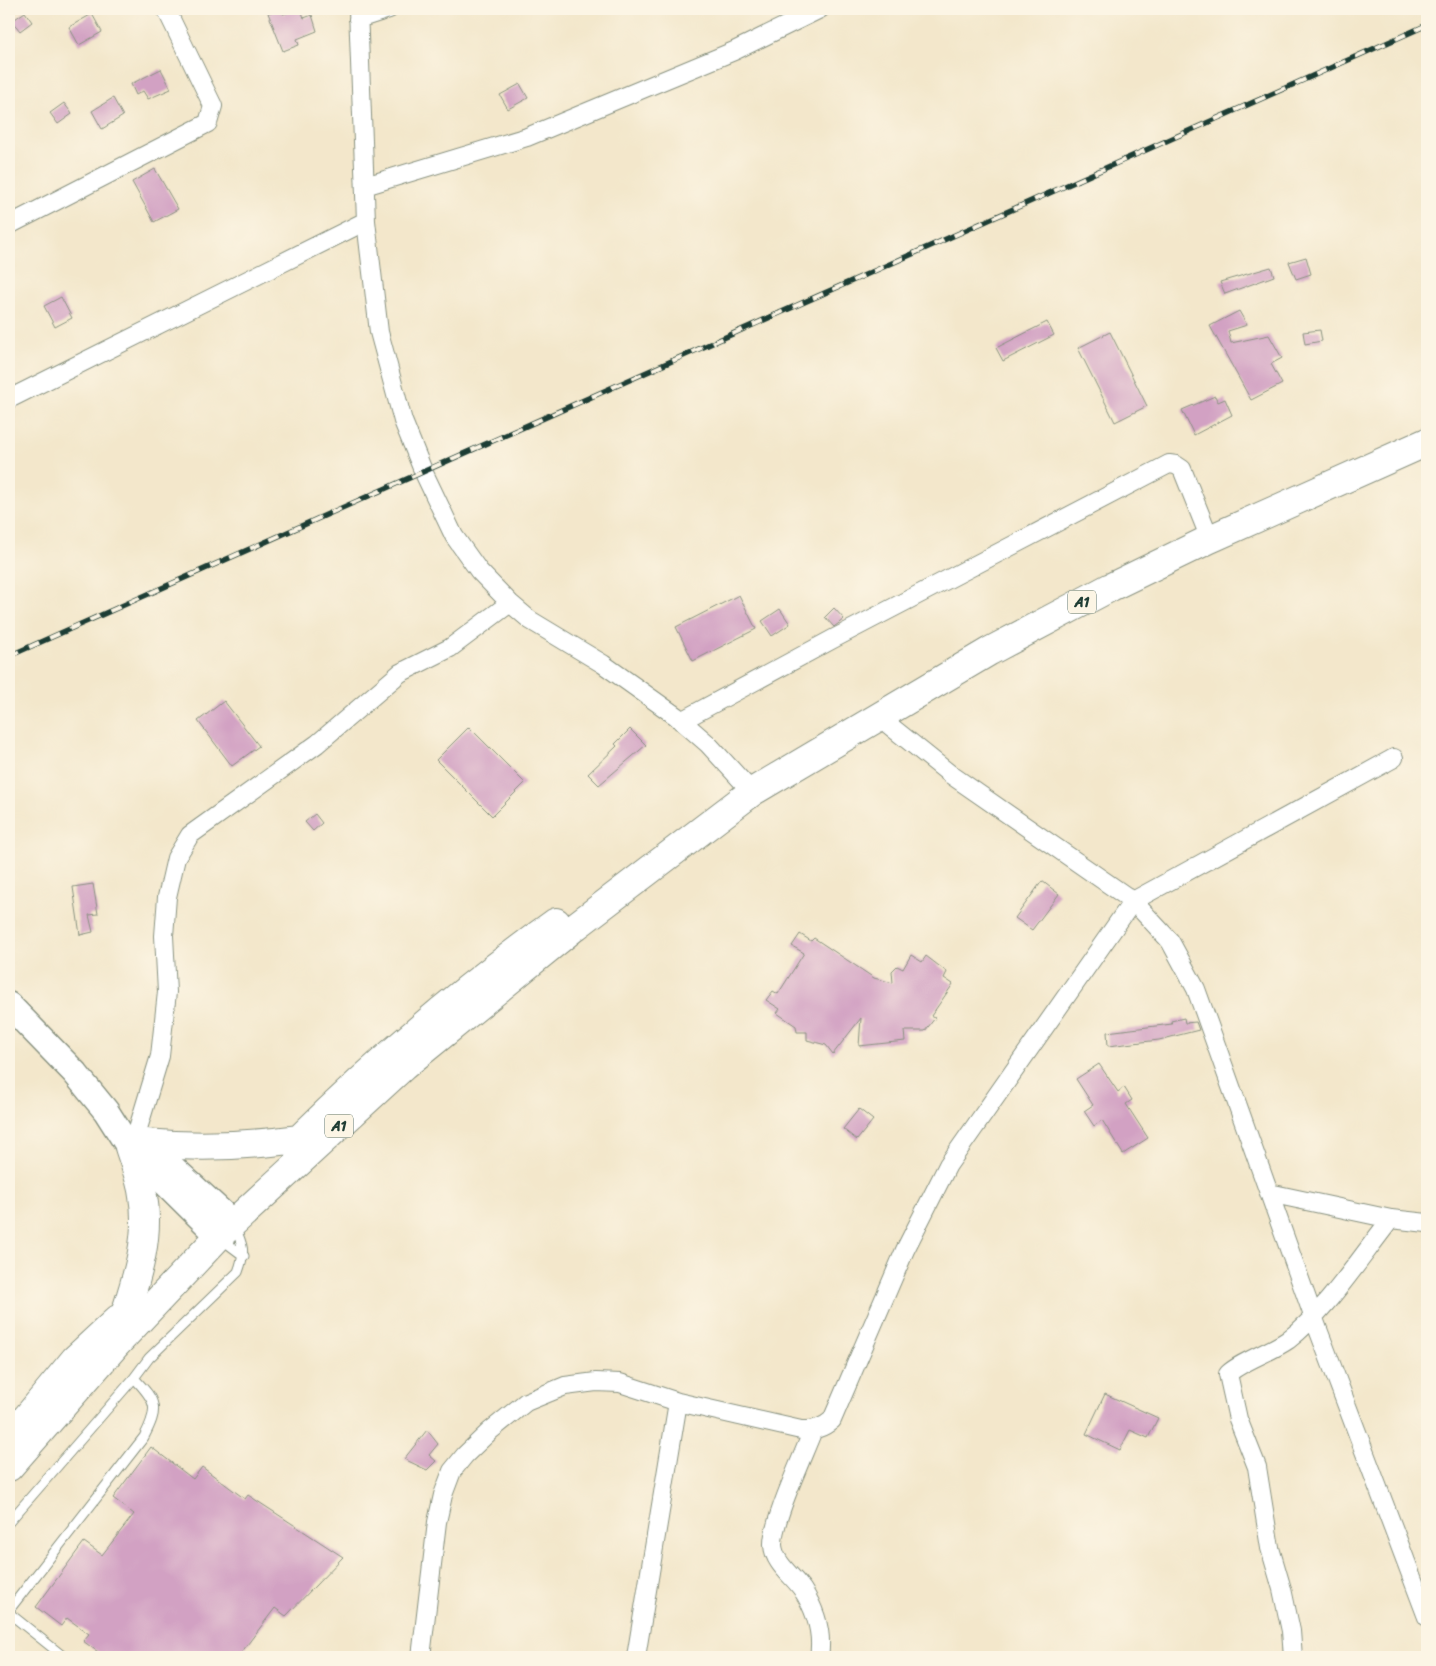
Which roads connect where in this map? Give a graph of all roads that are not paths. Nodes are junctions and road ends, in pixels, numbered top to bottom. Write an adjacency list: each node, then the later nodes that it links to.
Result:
1 (166, 9): 7 (street)
2 (388, 9): 4 (street)
3 (820, 9): 5 (street)
4 (358, 14): 5 (street)
5 (365, 186): 6 (street)
6 (366, 221): 8 (street); 11 (street)
7 (9, 225)
8 (9, 399)
9 (1427, 442): 10 (highway, A1)
10 (1210, 539): 12 (highway, A1); 13 (street)
11 (510, 603): 13 (street); 20 (street)
12 (879, 717): 15 (highway, A1); 17 (street)
13 (681, 721): 15 (street)
14 (1394, 758): 17 (street)
15 (752, 792): 16 (highway, A1)
16 (707, 826): 19 (highway, A1); 24 (highway, A1)
17 (1134, 901): 21 (street); 30 (street)
18 (9, 1005): 20 (main road)
19 (298, 1139): 20 (highway); 24 (highway, A1)
20 (137, 1142): 24 (main road); 26 (highway)
21 (1269, 1194): 22 (street); 27 (street)
22 (1391, 1219): 23 (street); 27 (street)
23 (1427, 1223)
24 (221, 1225): 25 (lane); 25 (lane); 26 (highway, A1); 32 (highway, A1)
25 (244, 1256): 28 (lane)
26 (126, 1311): 31 (highway, A1)
27 (1314, 1317): 35 (street); 40 (street)
28 (134, 1378): 33 (lane); 34 (lane)
29 (678, 1402): 30 (street); 37 (street); 38 (street)
30 (813, 1430): 39 (street)
31 (9, 1440)
32 (9, 1466)
33 (9, 1522)
34 (9, 1611): 36 (lane)
35 (1427, 1617)
36 (64, 1657)
37 (421, 1657)
38 (636, 1657)
39 (819, 1657)
40 (1292, 1657)

